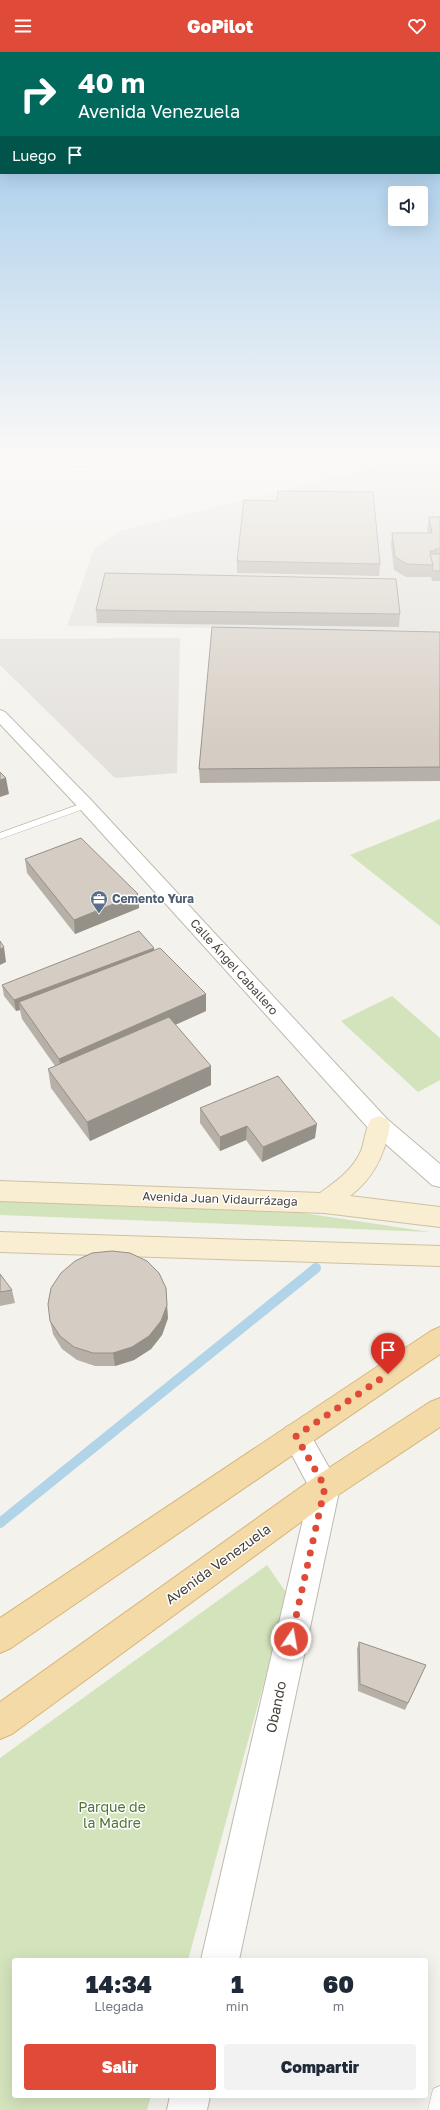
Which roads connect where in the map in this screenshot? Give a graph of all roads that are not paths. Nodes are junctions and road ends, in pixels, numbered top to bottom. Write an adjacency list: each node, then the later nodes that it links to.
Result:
1 (0, 715): 2 (street, Calle Ángel Caballero)
2 (86, 805): 3 (lane); 4 (street, Calle Ángel Caballero)
3 (0, 836)
4 (379, 1125): 5 (street, Calle Ángel Caballero); 7 (main road)
5 (440, 1178)
6 (0, 1191): 7 (main road, Avenida Juan Vidaurrázaga)
7 (324, 1203): 8 (main road, Avenida Juan Vidaurrázaga)
8 (440, 1217)
9 (0, 1242): 10 (main road)
10 (440, 1256)
11 (440, 1338): 13 (main road)
12 (436, 1421): 14 (main road, Avenida Venezuela)
13 (296, 1436): 14 (street); 15 (main road)
14 (325, 1487): 16 (main road, Avenida Venezuela); 17 (street, Obando)
15 (0, 1637)
16 (0, 1722)
17 (220, 1958)
18 (440, 2096): 21 (lane)
19 (190, 2098): 20 (street)
20 (187, 2110)
21 (438, 2110)

